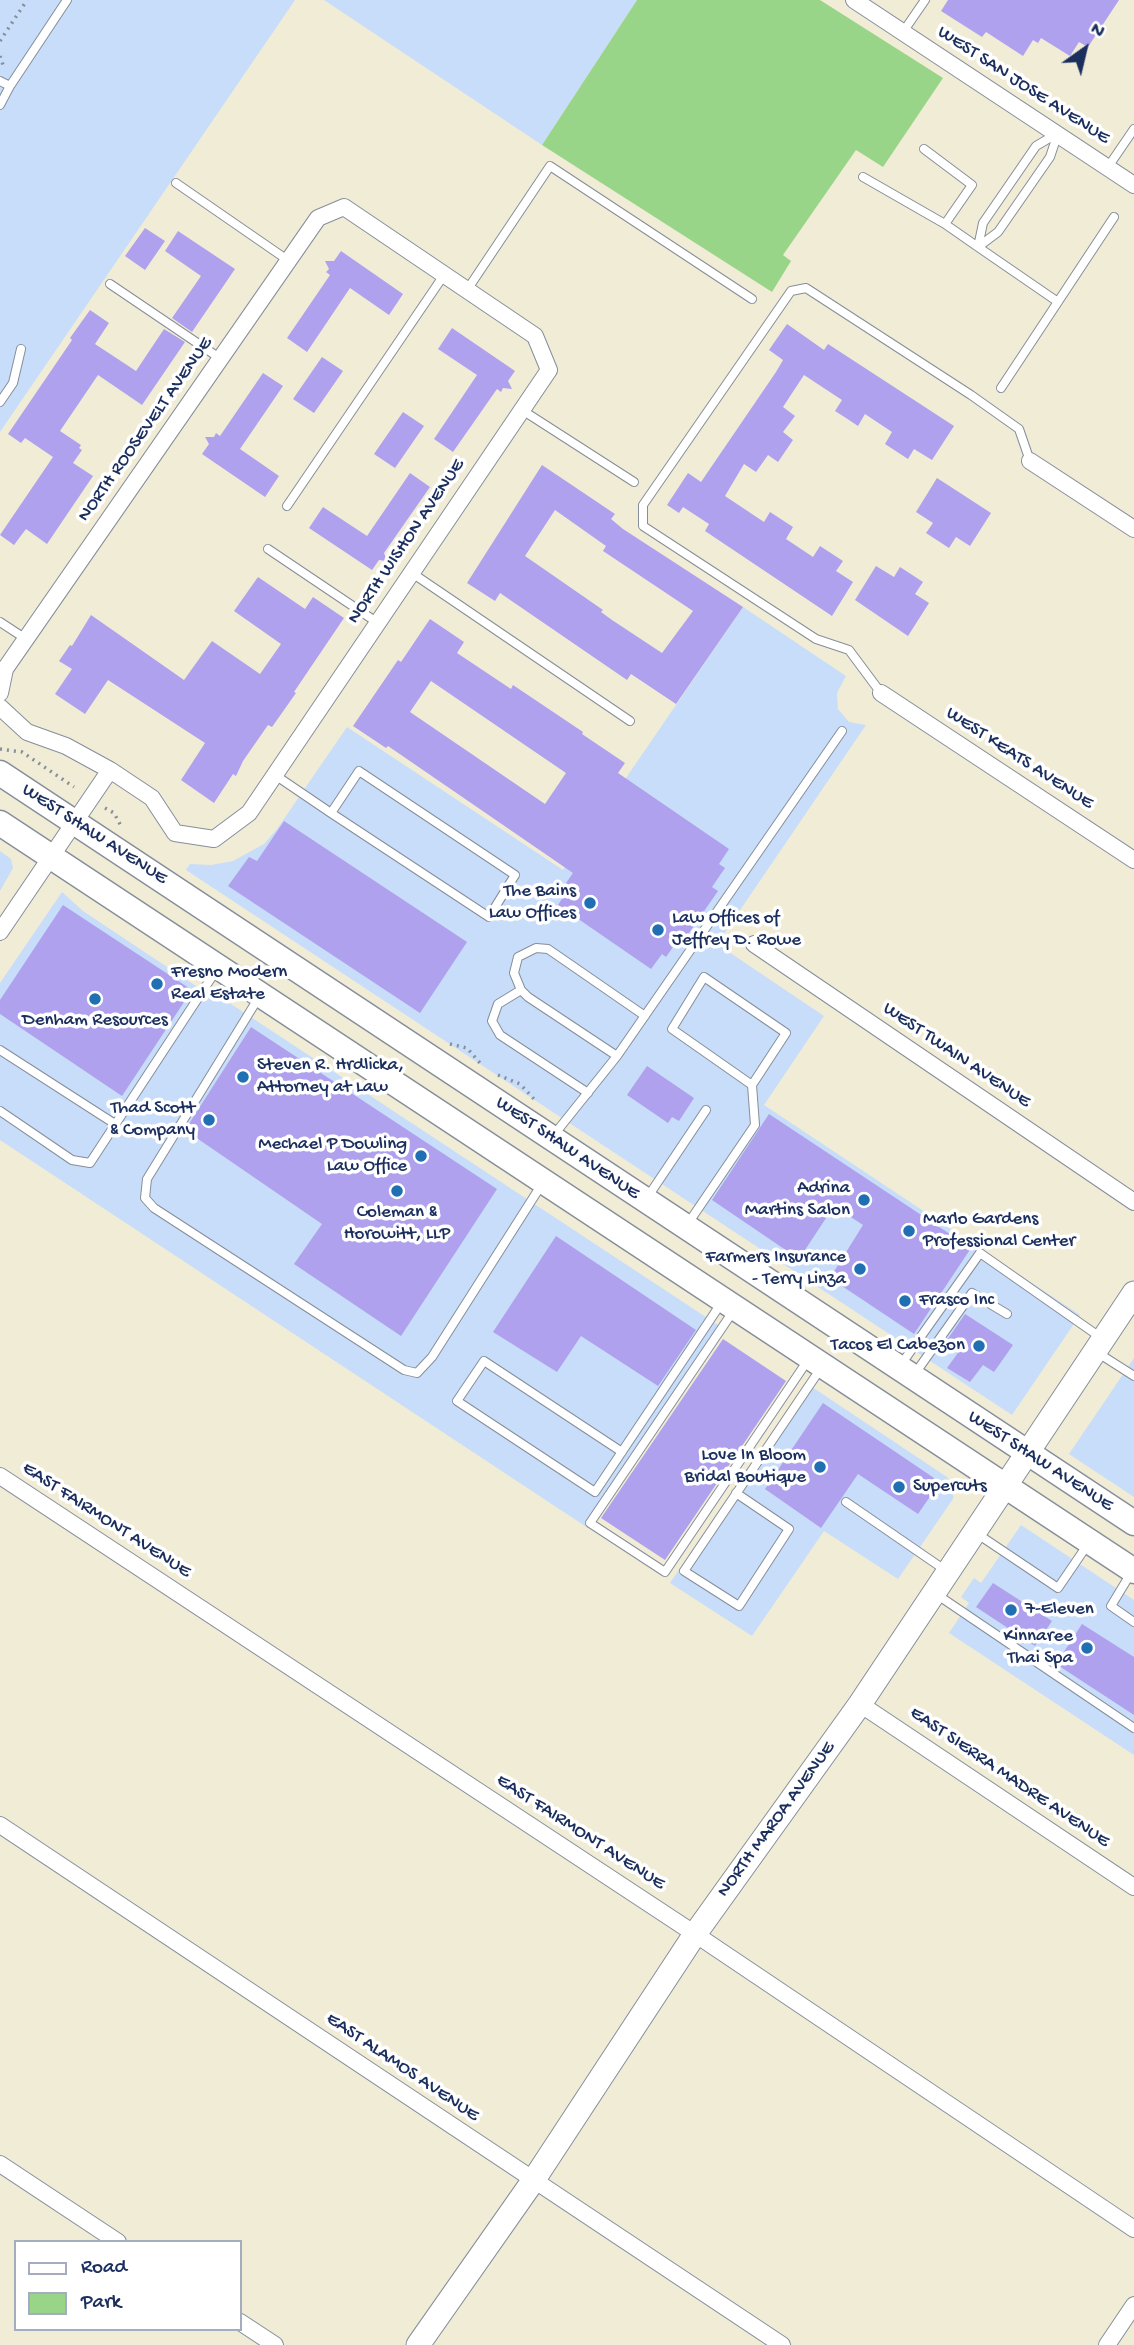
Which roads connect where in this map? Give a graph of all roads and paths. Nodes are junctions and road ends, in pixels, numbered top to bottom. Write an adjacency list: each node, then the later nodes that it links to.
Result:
1 (27, 0): 6 (path)
2 (67, 0): 8 (lane)
3 (854, 0): 5 (street, WEST SAN JOSE AVENUE)
4 (925, 0): 5 (lane)
5 (903, 32): 11 (street, WEST SAN JOSE AVENUE)
6 (0, 41)
7 (0, 81): 8 (lane)
8 (10, 86): 9 (lane)
9 (0, 105)
10 (1134, 129): 13 (lane)
11 (1058, 133): 13 (street, WEST SAN JOSE AVENUE); 20 (lane); 20 (lane)
12 (924, 149): 19 (lane)
13 (1108, 167): 16 (street, WEST SAN JOSE AVENUE)
14 (863, 177): 19 (lane)
15 (176, 183): 21 (lane)
16 (1134, 185)
17 (344, 207): 21 (street, NORTH ROOSEVELT AVENUE); 22 (street, NORTH WISHON AVENUE)
18 (1114, 217): 26 (lane)
19 (945, 224): 20 (lane)
20 (978, 247): 26 (lane)
21 (289, 261): 28 (street, NORTH ROOSEVELT AVENUE)
22 (444, 275): 24 (street, NORTH WISHON AVENUE); 34 (lane)
23 (110, 284): 28 (lane)
24 (467, 290): 25 (lane); 31 (street, NORTH WISHON AVENUE)
25 (752, 299)
26 (1058, 302): 29 (lane)
27 (21, 349): 30 (lane)
28 (221, 359): 40 (street, NORTH ROOSEVELT AVENUE)
29 (1001, 388)
30 (0, 402)
31 (522, 410): 33 (lane); 37 (street, NORTH WISHON AVENUE)
32 (1030, 461): 35 (street); 41 (lane)
33 (634, 482)
34 (288, 506)
35 (1134, 529)
36 (268, 550): 39 (lane)
37 (412, 573): 39 (street, NORTH WISHON AVENUE); 44 (lane)
38 (0, 622): 40 (lane)
39 (378, 623): 49 (street, NORTH WISHON AVENUE)
40 (26, 639): 42 (street, NORTH ROOSEVELT AVENUE)
41 (881, 692): 55 (street, WEST KEATS AVENUE)
42 (0, 693)
43 (0, 707): 47 (street, NORTH WISHON AVENUE)
44 (630, 721)
45 (842, 731): 61 (lane)
46 (0, 749): 50 (path)
47 (110, 770): 49 (street, NORTH WISHON AVENUE); 52 (street)
48 (0, 773): 52 (main road, WEST SHAW AVENUE)
49 (275, 775): 51 (lane)
50 (74, 787)
51 (331, 813): 51 (lane)
52 (75, 822): 54 (street); 69 (main road, WEST SHAW AVENUE)
53 (0, 823): 54 (main road, WEST SHAW AVENUE)
54 (51, 856): 56 (street); 58 (main road, WEST SHAW AVENUE)
55 (1134, 859)
56 (1, 927)
57 (754, 944): 72 (street, WEST TWAIN AVENUE)
58 (218, 966): 60 (main road, WEST SHAW AVENUE); 68 (lane)
59 (521, 990): 61 (lane); 63 (lane); 65 (lane)
60 (261, 995): 70 (main road, WEST SHAW AVENUE); 70 (lane)
61 (645, 1016): 63 (lane)
62 (0, 1050): 68 (lane)
63 (617, 1056): 65 (lane)
64 (752, 1085): 64 (lane); 73 (lane)
65 (587, 1093): 69 (lane)
66 (706, 1110): 71 (lane)
67 (0, 1111): 68 (lane)
68 (115, 1124)
69 (551, 1139): 71 (main road, WEST SHAW AVENUE)
70 (544, 1181): 75 (main road, WEST SHAW AVENUE)
71 (645, 1201): 73 (main road, WEST SHAW AVENUE)
72 (1134, 1202)
73 (686, 1228): 79 (main road, WEST SHAW AVENUE)
74 (1134, 1293): 77 (main road, NORTH MAROA AVENUE)
75 (730, 1304): 78 (main road, WEST SHAW AVENUE); 78 (lane); 81 (lane)
76 (1007, 1314): 79 (lane)
77 (1099, 1345): 79 (lane); 80 (lane); 82 (main road, NORTH MAROA AVENUE)
78 (816, 1361): 84 (main road, WEST SHAW AVENUE); 85 (lane)
79 (905, 1373): 82 (main road, WEST SHAW AVENUE)
80 (1134, 1376)
81 (622, 1452): 81 (lane)
82 (1026, 1452): 84 (main road, NORTH MAROA AVENUE); 87 (main road, WEST SHAW AVENUE)
83 (0, 1476): 98 (street, EAST FAIRMONT AVENUE)
84 (1004, 1485): 88 (main road, NORTH MAROA AVENUE); 89 (main road, WEST SHAW AVENUE)
85 (736, 1493): 85 (lane)
86 (846, 1502): 91 (lane)
87 (1134, 1523)
88 (974, 1532): 89 (lane); 91 (main road, NORTH MAROA AVENUE)
89 (1089, 1542): 90 (main road, WEST SHAW AVENUE)
90 (1133, 1571): 93 (lane)
91 (947, 1572): 92 (main road, NORTH MAROA AVENUE)
92 (934, 1592): 94 (main road, NORTH MAROA AVENUE); 95 (lane)
93 (1134, 1622)
94 (860, 1704): 97 (street, EAST SIERRA MADRE AVENUE); 98 (main road, NORTH MAROA AVENUE)
95 (1134, 1728)
96 (0, 1825): 100 (street, EAST ALAMOS AVENUE)
97 (1134, 1887)
98 (695, 1934): 100 (main road, NORTH MAROA AVENUE); 101 (street, EAST FAIRMONT AVENUE)
99 (0, 2164): 102 (street)
100 (533, 2181): 106 (main road, NORTH MAROA AVENUE); 107 (street, EAST ALAMOS AVENUE)
101 (1134, 2229)
102 (115, 2240)
103 (1134, 2305): 108 (street)
104 (242, 2323): 105 (street)
105 (275, 2345)
106 (418, 2345)
107 (782, 2345)
108 (1107, 2345)

